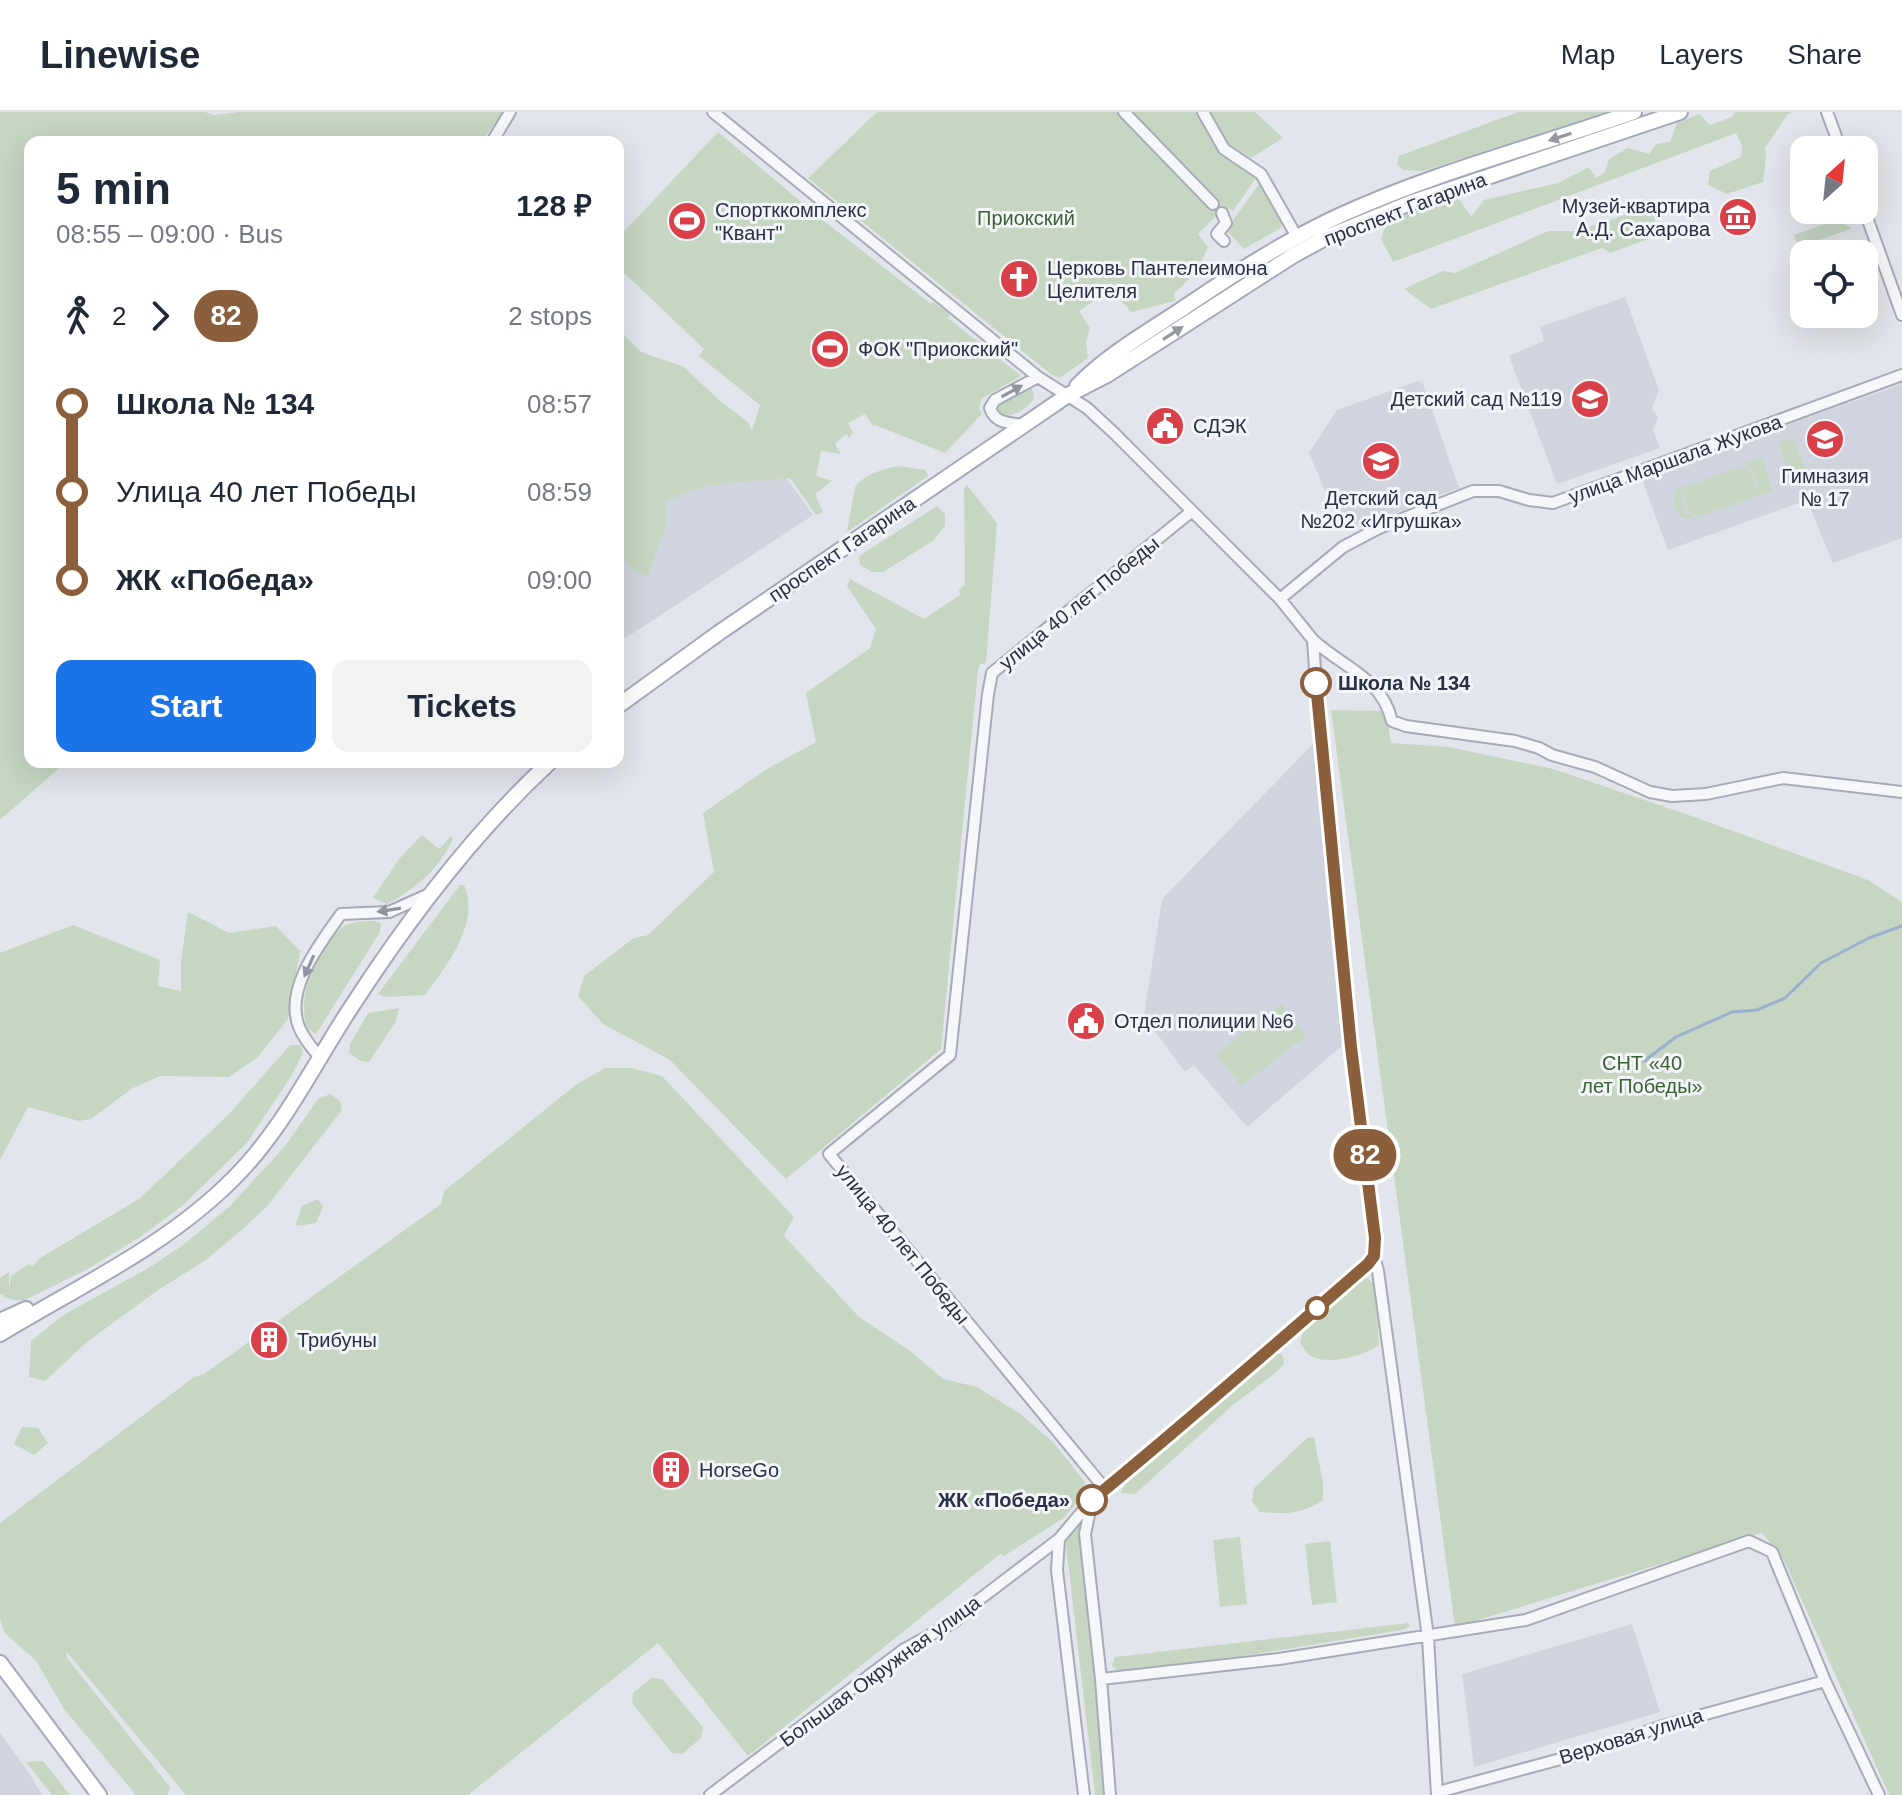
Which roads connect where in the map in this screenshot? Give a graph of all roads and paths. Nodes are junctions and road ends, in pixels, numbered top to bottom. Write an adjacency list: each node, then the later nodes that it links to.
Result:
1 (510, 112): 8 (street)
2 (713, 112): 15 (street)
3 (1124, 112): 12 (street)
4 (1203, 112): 11 (street)
5 (1634, 112): 11 (main road, проспект Гагарина, one-way to 11)
6 (1680, 112): 16 (main road, проспект Гагарина, one-way to 6)
7 (1827, 112): 9 (street)
8 (496, 136)
9 (1836, 136)
10 (1869, 224): 13 (street)
11 (1297, 237): 16 (main road, проспект Гагарина)
12 (1224, 241)
13 (1902, 315)
14 (1902, 375): 19 (street, улица Маршала Жукова)
15 (1038, 377): 16 (street); 17 (street, one-way to 15)
16 (1068, 395): 17 (main road, проспект Гагарина); 18 (street)
17 (1025, 425): 21 (main road, проспект Гагарина)
18 (1192, 511): 19 (street); 28 (street, улица 40 лет Победы)
19 (1280, 599): 20 (street)
20 (1313, 640): 23 (street); 26 (street)
21 (624, 702)
22 (544, 768): 24 (main road)
23 (1902, 792)
24 (433, 893): 25 (main road); 25 (street, one-way to 25)
25 (320, 1058): 27 (main road)
26 (1374, 1256): 28 (street); 31 (street)
27 (1, 1321)
28 (1105, 1489): 29 (street, Большая Окружная улица)
29 (1092, 1500): 30 (street, Большая Окружная улица); 33 (street)
30 (1059, 1539): 38 (street, Большая Окружная улица); 39 (street)
31 (1428, 1637): 33 (street); 34 (street); 35 (street)
32 (0, 1663): 37 (main road)
33 (1101, 1679): 40 (street)
34 (1825, 1681): 35 (street, Верховая улица); 36 (street)
35 (1437, 1794)
36 (1877, 1794)
37 (99, 1795)
38 (710, 1795)
39 (1084, 1795)
40 (1110, 1795)

